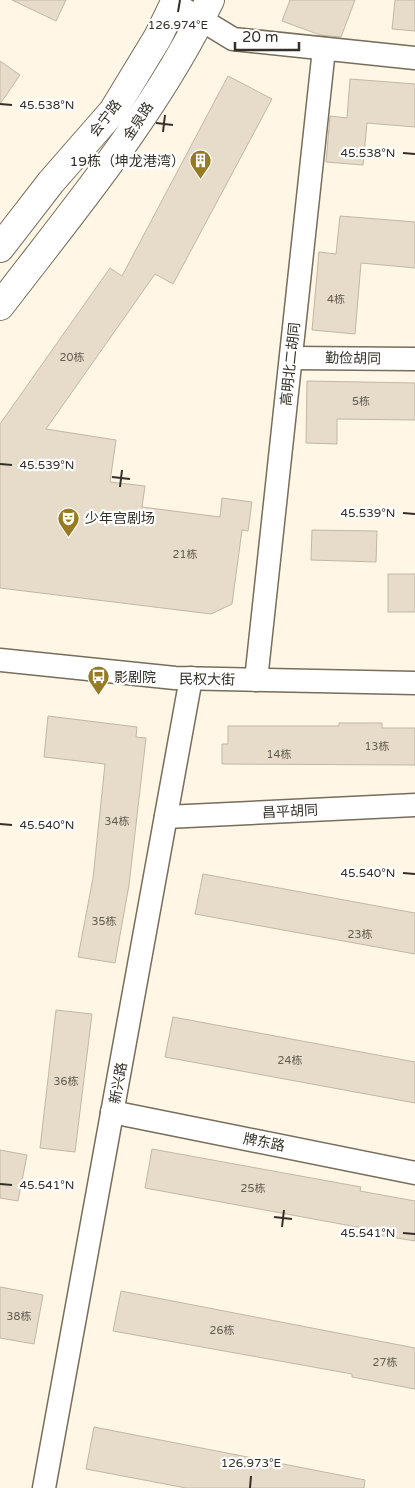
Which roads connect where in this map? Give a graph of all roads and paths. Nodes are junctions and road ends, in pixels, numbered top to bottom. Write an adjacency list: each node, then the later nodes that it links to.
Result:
1 (175, 2): 2 (street); 5 (main road, 会宁路)
2 (205, 10): 3 (street); 6 (main road, 金泉路)
3 (324, 49): 4 (street); 7 (street, 高明北二胡同)
4 (415, 58)
5 (0, 248)
6 (0, 306)
7 (291, 358): 8 (street, 勤俭胡同); 11 (street, 高明北二胡同)
8 (415, 359)
9 (0, 660): 10 (street, 民权大街)
10 (191, 678): 11 (street, 民权大街); 14 (street, 新兴路)
11 (256, 680): 12 (street, 民权大街)
12 (415, 683)
13 (415, 805): 14 (street, 昌平胡同)
14 (166, 817): 15 (street, 新兴路)
15 (112, 1112): 16 (street, 牌东路); 17 (street, 新兴路)
16 (415, 1173)
17 (44, 1488)

